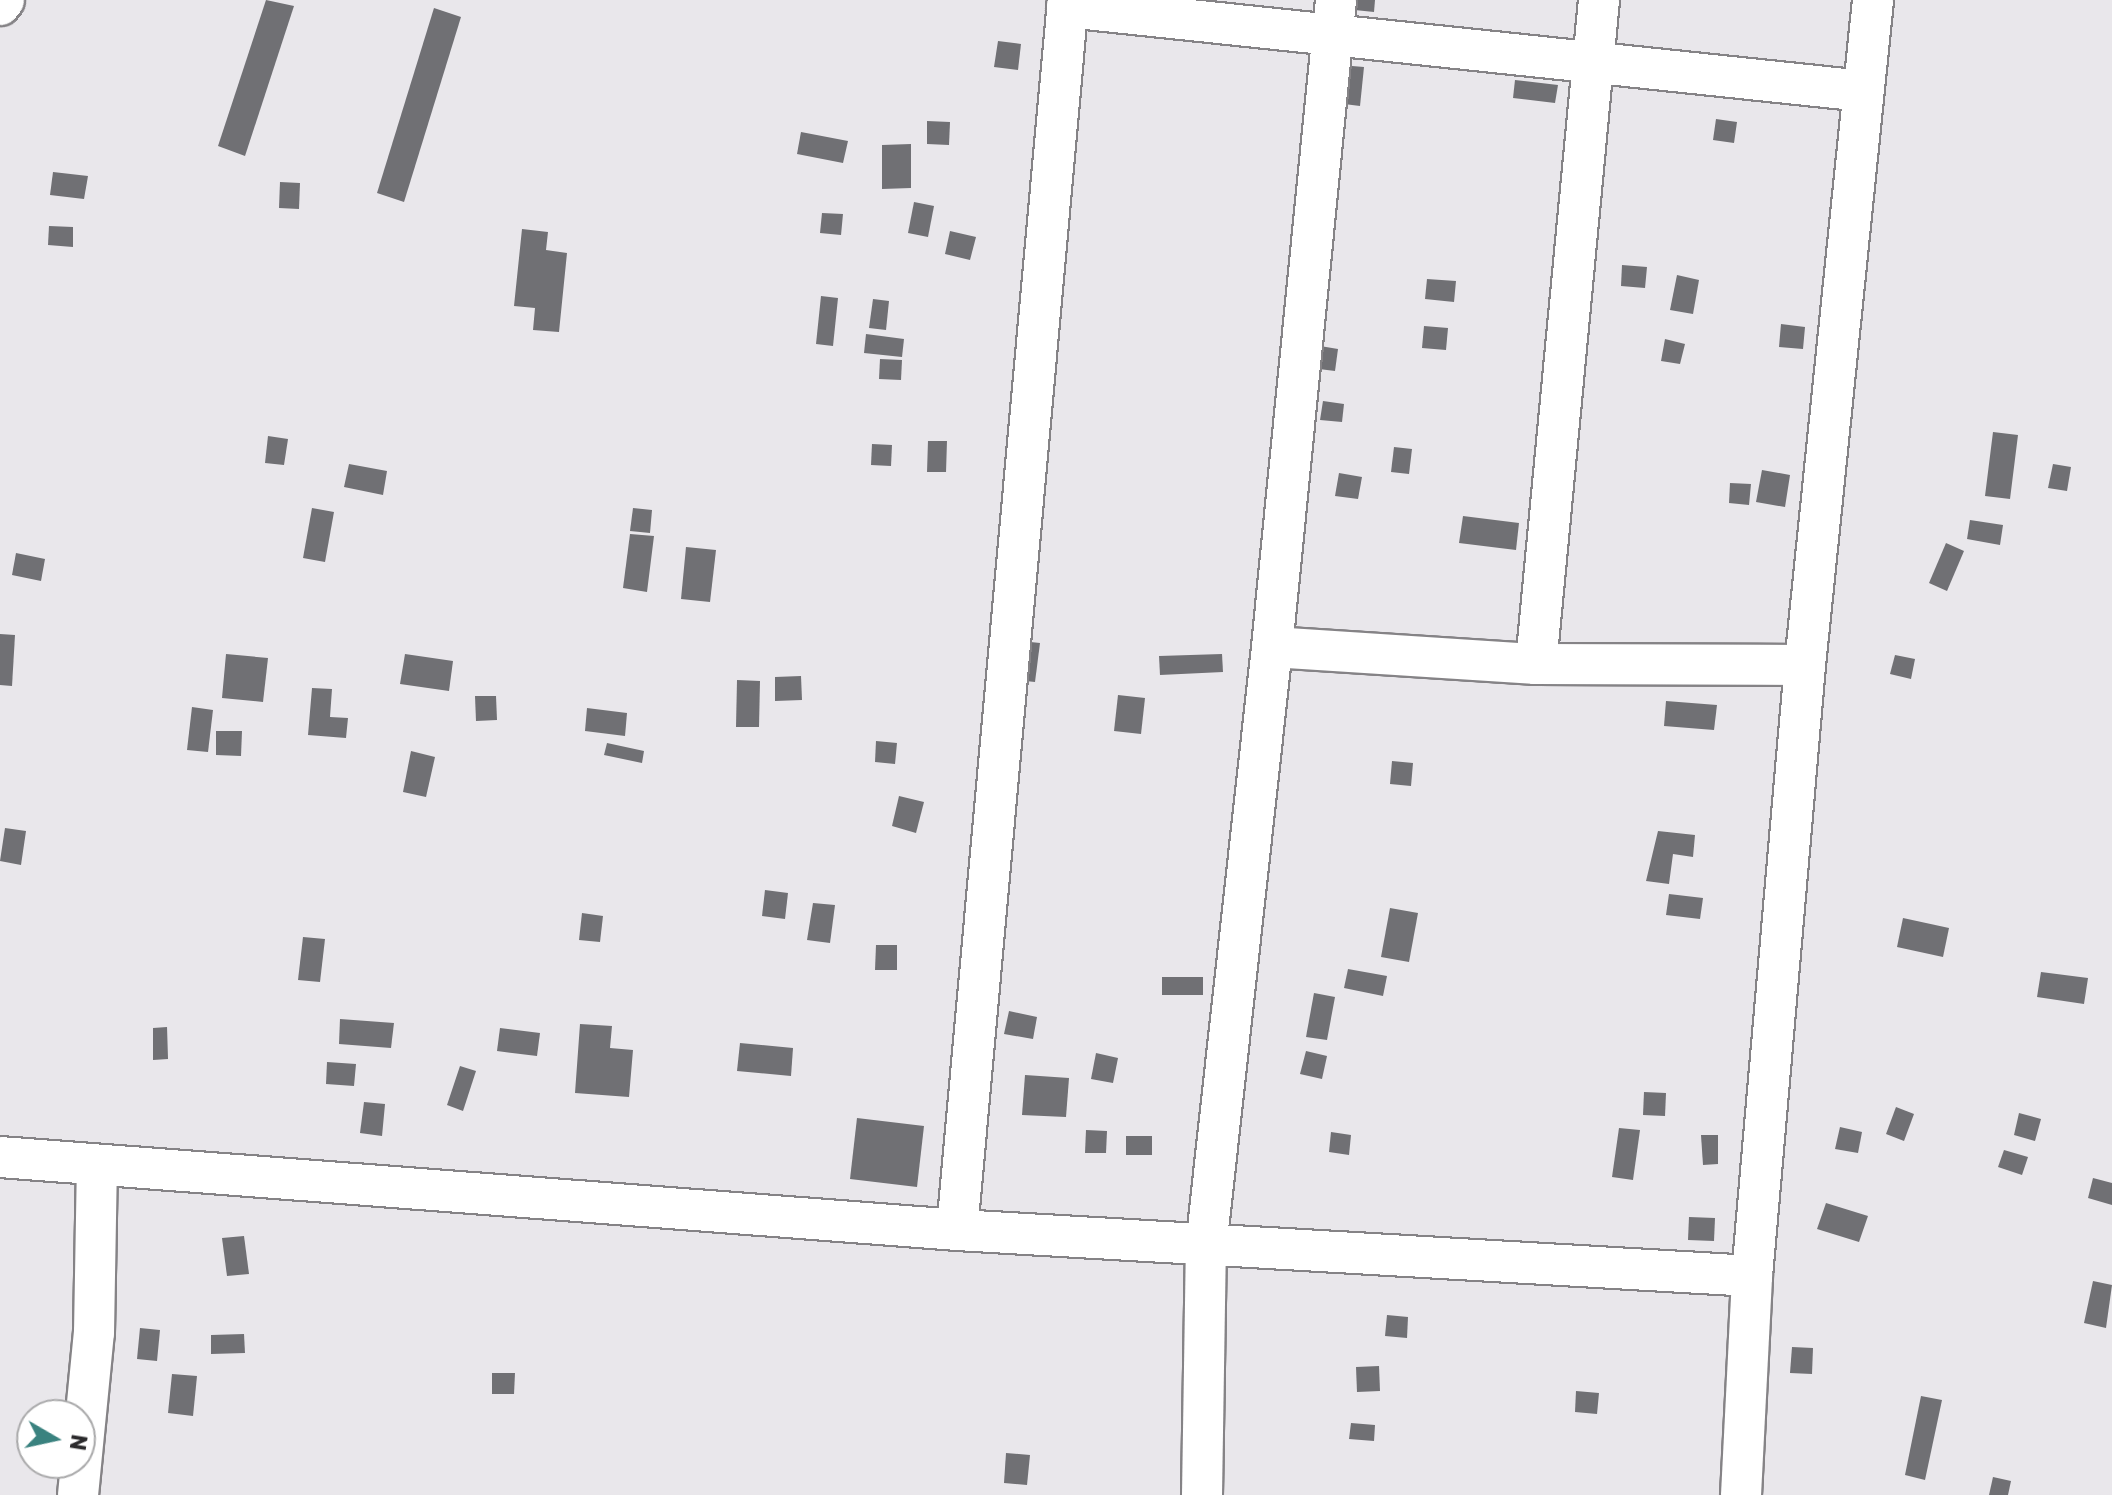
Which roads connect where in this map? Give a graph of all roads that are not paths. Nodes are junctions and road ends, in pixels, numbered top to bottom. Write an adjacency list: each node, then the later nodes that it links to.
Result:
1 (1599, 0): 5 (street)
2 (1873, 0): 6 (street)
3 (1067, 3): 4 (street); 12 (street)
4 (1334, 17): 5 (street); 7 (street)
5 (1593, 62): 6 (street); 8 (street)
6 (1864, 91): 9 (street)
7 (1272, 647): 8 (street); 13 (street)
8 (1536, 664): 9 (street)
9 (1805, 665): 14 (street)
10 (0, 1157): 11 (street)
11 (97, 1167): 12 (street); 15 (street)
12 (957, 1230): 13 (street)
13 (1206, 1247): 14 (street); 16 (street)
14 (1752, 1276): 17 (street)
15 (78, 1495)
16 (1202, 1495)
17 (1741, 1495)

